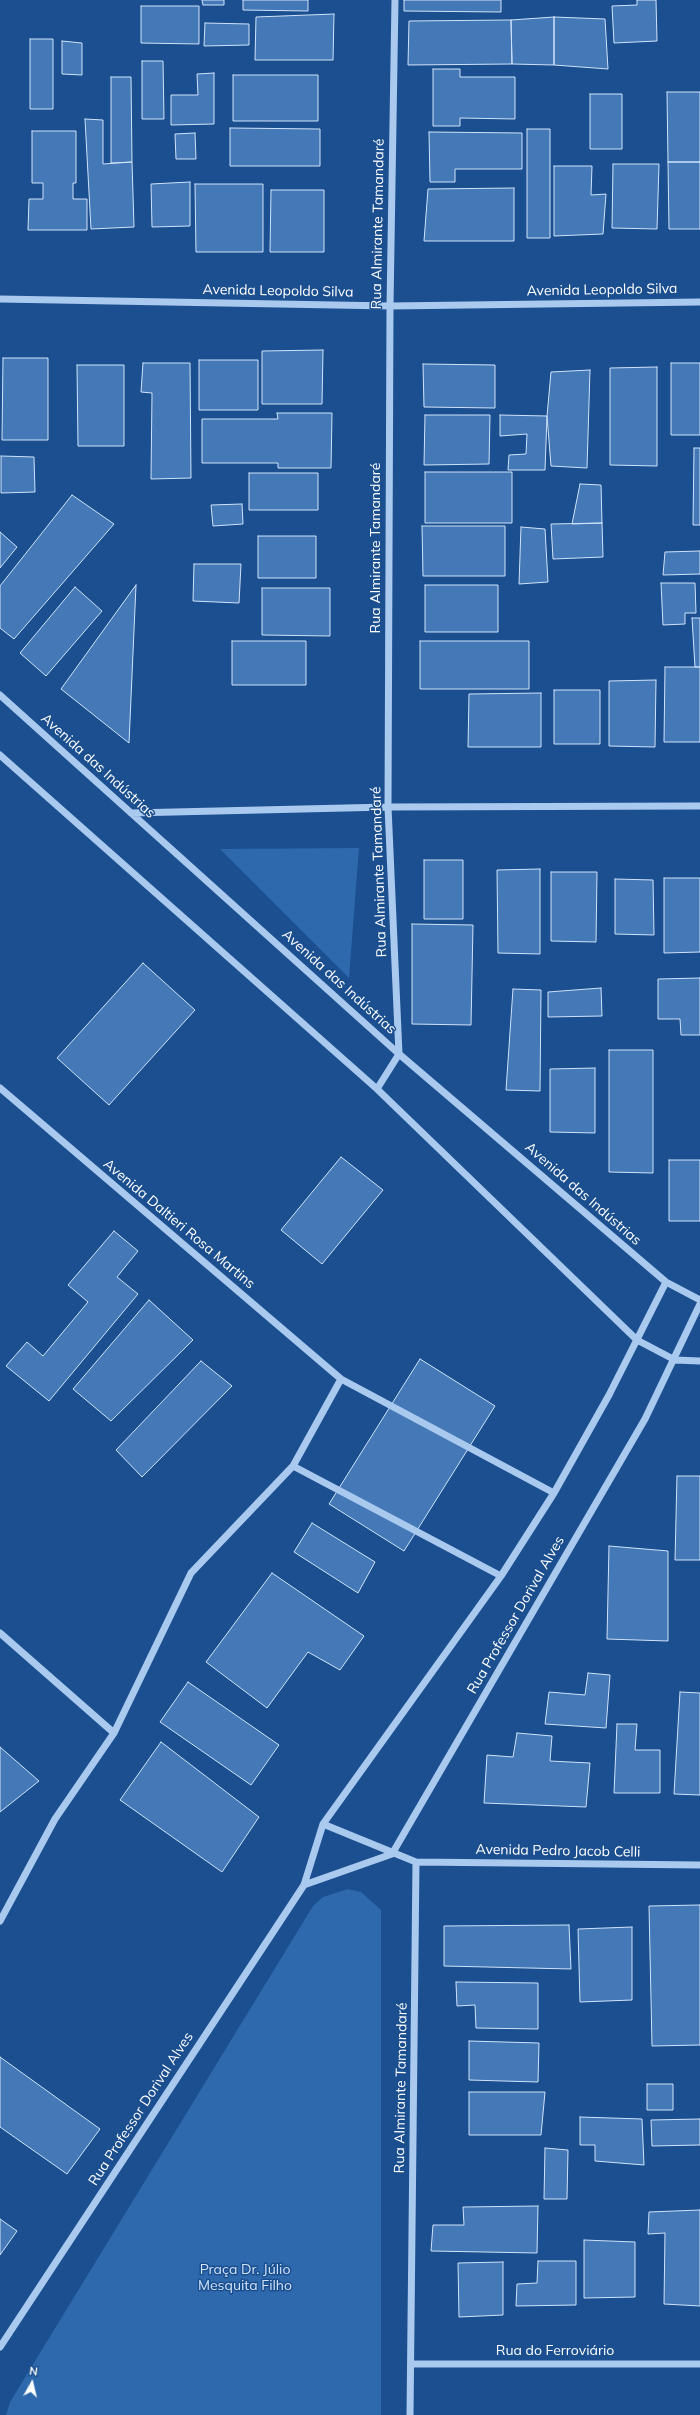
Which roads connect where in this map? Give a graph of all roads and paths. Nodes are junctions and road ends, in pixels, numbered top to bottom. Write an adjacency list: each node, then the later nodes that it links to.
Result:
1 (395, 0): 4 (street, Rua Almirante Tamandaré)
2 (0, 299): 4 (street, Avenida Leopoldo Silva)
3 (700, 302): 4 (street, Avenida Leopoldo Silva)
4 (390, 306): 8 (street, Rua Almirante Tamandaré)
5 (0, 695): 9 (street, Avenida das Indústrias)
6 (0, 755): 12 (street)
7 (700, 806): 8 (street)
8 (388, 807): 9 (street); 10 (street, Rua Almirante Tamandaré)
9 (131, 813): 10 (street, Avenida das Indústrias)
10 (399, 1054): 12 (street); 13 (street, Avenida das Indústrias)
11 (0, 1088): 19 (street, Avenida Daltieri Rosa Martins)
12 (377, 1089): 16 (street)
13 (666, 1282): 14 (street, Avenida das Indústrias); 16 (street, Rua Professor Dorival Alves)
14 (700, 1300)
15 (700, 1304): 17 (street, Rua Professor Dorival Alves)
16 (638, 1340): 17 (street); 21 (street, Rua Professor Dorival Alves)
17 (675, 1360): 18 (street); 26 (street, Rua Professor Dorival Alves)
18 (700, 1361)
19 (341, 1379): 20 (street); 21 (street, Avenida Daltieri Rosa Martins)
20 (293, 1466): 22 (street); 24 (street)
21 (554, 1493): 22 (street, Rua Professor Dorival Alves)
22 (501, 1576): 25 (street, Rua Professor Dorival Alves)
23 (0, 1633): 24 (street)
24 (114, 1733): 30 (street)
25 (323, 1824): 26 (street); 29 (street, Rua Professor Dorival Alves)
26 (392, 1854): 27 (street); 29 (street)
27 (416, 1862): 28 (street, Avenida Pedro Jacob Celli); 32 (street, Rua Almirante Tamandaré)
28 (700, 1866)
29 (304, 1885): 31 (street, Rua Professor Dorival Alves)
30 (0, 1920)
31 (0, 2347)
32 (411, 2364): 33 (street, Rua do Ferroviário); 34 (street, Rua Almirante Tamandaré)
33 (700, 2364)
34 (410, 2415)

